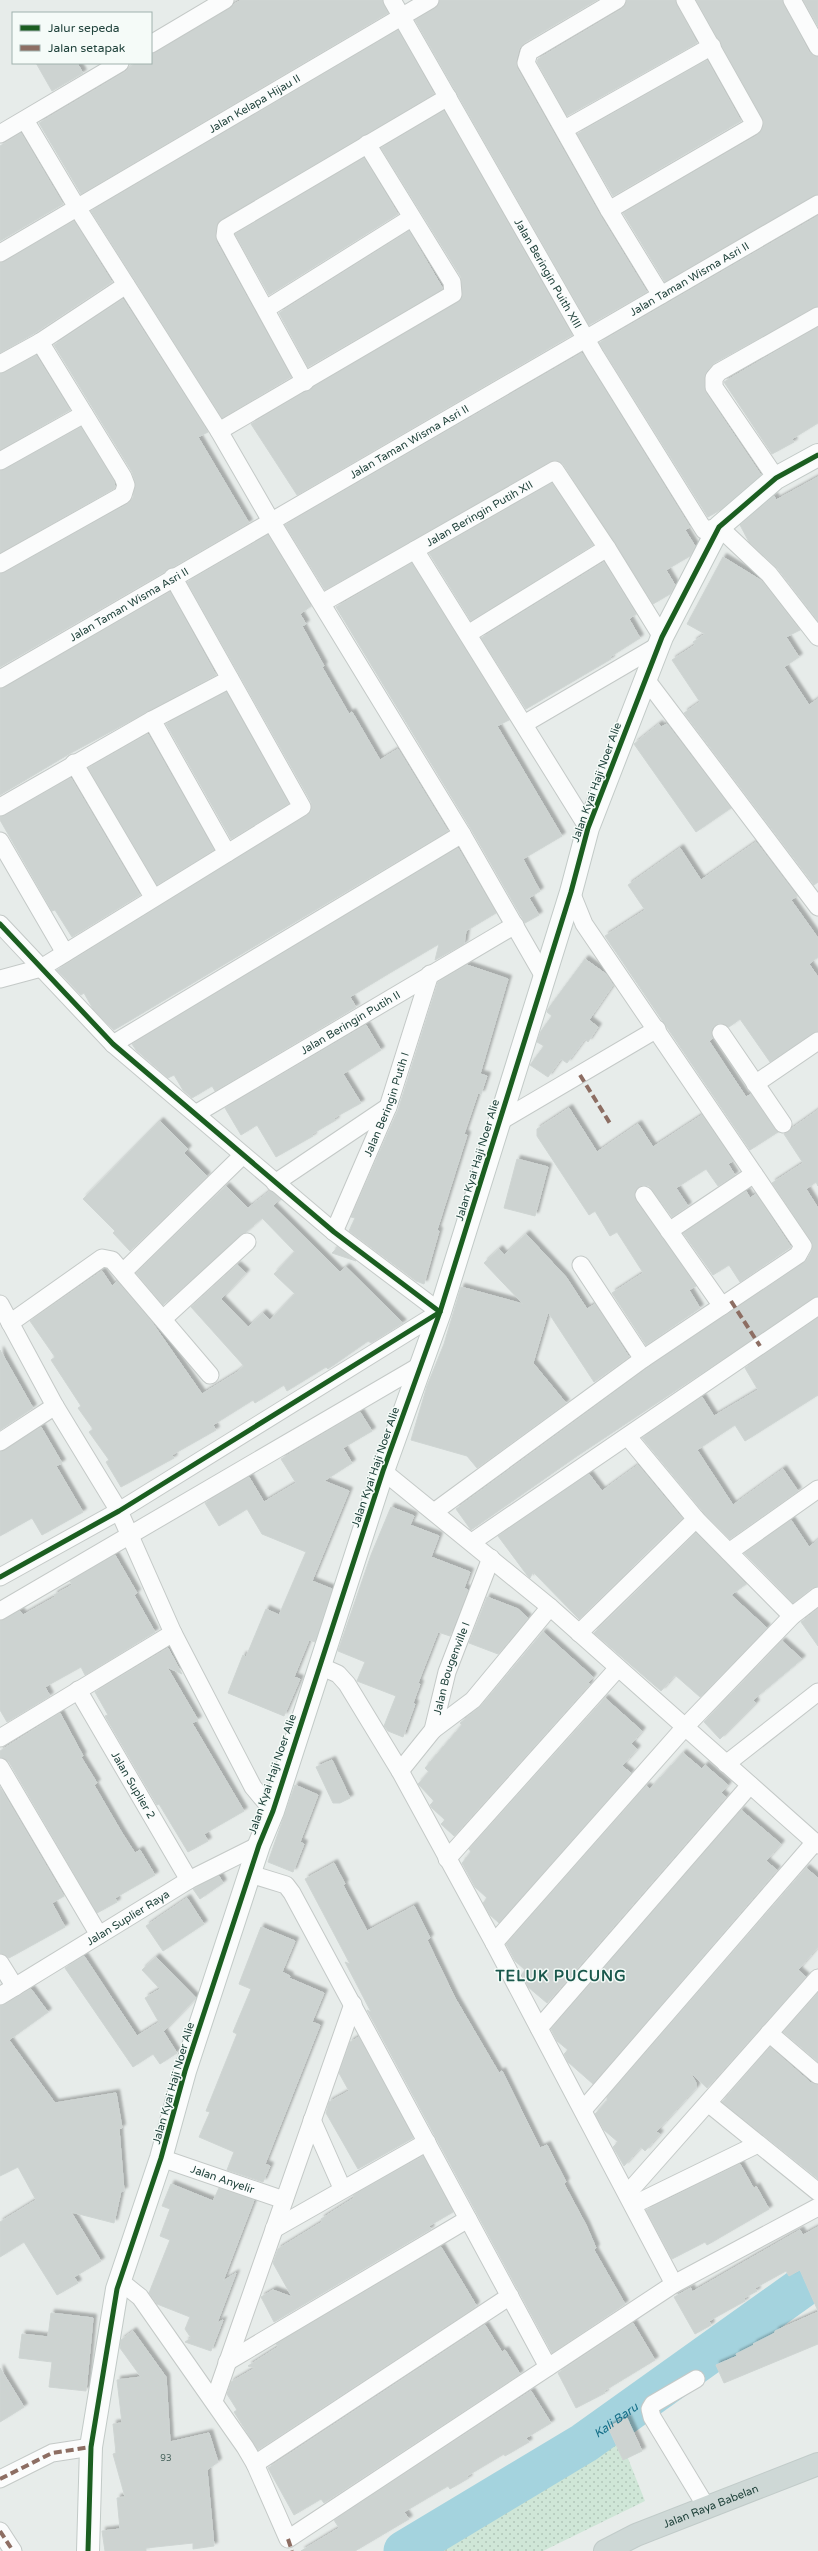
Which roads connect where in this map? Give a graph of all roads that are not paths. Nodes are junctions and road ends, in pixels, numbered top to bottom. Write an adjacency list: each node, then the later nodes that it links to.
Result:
1 (225, 0): 8 (street)
2 (392, 0): 7 (street, Jalan Beringin Puith XIII)
3 (430, 0): 7 (street, Jalan Kelapa Hijau II)
4 (617, 0): 14 (street)
5 (685, 0): 9 (street)
6 (792, 0): 10 (street)
7 (402, 17): 12 (street, Jalan Beringin Puith XIII); 18 (street, Jalan Kelapa Hijau II)
8 (152, 43)
9 (712, 46): 14 (street); 19 (street)
10 (818, 47)
11 (118, 64): 13 (street)
12 (448, 97): 16 (street); 26 (street, Jalan Beringin Puith XIII)
13 (25, 120): 15 (street); 18 (street)
14 (565, 129): 19 (street)
15 (0, 134)
16 (367, 144): 20 (street); 24 (street)
17 (818, 204): 23 (street, Jalan Taman Wisma Asri II)
18 (78, 209): 21 (street, Jalan Kelapa Hijau II); 22 (street)
19 (609, 210): 23 (street)
20 (411, 218): 24 (street); 29 (street)
21 (0, 253)
22 (126, 285): 27 (street); 31 (street)
23 (660, 295): 26 (street, Jalan Taman Wisma Asri II)
24 (266, 309): 29 (street)
25 (818, 316): 34 (street)
26 (586, 338): 35 (street, Jalan Taman Wisma Asri II); 36 (street, Jalan Beringin Puith XIII)
27 (40, 342): 28 (street); 30 (street)
28 (0, 364)
29 (305, 382): 31 (street)
30 (84, 414): 33 (street); 39 (street)
31 (219, 431): 35 (street)
32 (818, 455): 34 (street, Jalan Kyai Haji Noer Alie)
33 (0, 461)
34 (776, 478): 36 (street, Jalan Kyai Haji Noer Alie)
35 (271, 521): 40 (street, Jalan Taman Wisma Asri II); 41 (street)
36 (719, 527): 43 (street); 44 (street, Jalan Kyai Haji Noer Alie)
37 (607, 548): 38 (street, Jalan Beringin Putih XII); 42 (street); 44 (street)
38 (414, 550): 41 (street, Jalan Beringin Putih XII); 42 (street)
39 (0, 564)
40 (173, 577): 46 (street, Jalan Taman Wisma Asri II); 47 (street)
41 (322, 603): 53 (street)
42 (468, 634): 49 (street)
43 (818, 637)
44 (660, 641): 45 (street, Jalan Kyai Haji Noer Alie); 49 (street)
45 (645, 678): 52 (street, Jalan Kyai Haji Noer Alie); 58 (street)
46 (0, 679)
47 (230, 679): 48 (street); 55 (street)
48 (152, 720): 50 (street); 55 (street)
49 (524, 724): 52 (street)
50 (74, 763): 51 (street); 57 (street)
51 (0, 807)
52 (588, 828): 56 (street, Jalan Kyai Haji Noer Alie)
53 (462, 834): 60 (street); 69 (street)
54 (0, 841): 61 (street)
55 (227, 853): 57 (street)
56 (571, 892): 64 (street, Jalan Kyai Haji Noer Alie); 66 (street)
57 (153, 898): 61 (street)
58 (818, 907)
59 (0, 924): 62 (street)
60 (509, 928): 63 (street, Jalan Beringin Putih II); 64 (street)
61 (66, 953): 62 (street)
62 (40, 968): 65 (street); 69 (street)
63 (430, 974): 71 (street, Jalan Beringin Putih I); 72 (street, Jalan Beringin Putih II)
64 (543, 975): 73 (street, Jalan Kyai Haji Noer Alie)
65 (0, 979)
66 (657, 1029): 73 (street); 76 (street)
67 (721, 1032): 70 (street)
68 (818, 1041): 70 (street)
69 (113, 1044): 72 (street)
70 (756, 1084): 74 (street)
71 (388, 1107): 77 (street); 80 (street, Jalan Beringin Putih I)
72 (197, 1113): 75 (street)
73 (499, 1122): 87 (street, Jalan Kyai Haji Noer Alie)
74 (783, 1124)
75 (243, 1155): 77 (street); 83 (street)
76 (754, 1174): 79 (street); 85 (street)
77 (276, 1183): 80 (street)
78 (644, 1195): 79 (street)
79 (669, 1230): 85 (street)
80 (334, 1232): 87 (street)
81 (247, 1242): 88 (street)
82 (581, 1264): 90 (street)
83 (123, 1272): 88 (street); 89 (street)
84 (0, 1304): 89 (street)
85 (722, 1306): 90 (street)
86 (818, 1306): 94 (street)
87 (440, 1312): 91 (street, Jalan Kyai Haji Noer Alie); 98 (street)
88 (163, 1319): 92 (street)
89 (10, 1323): 93 (street)
90 (643, 1359): 99 (street)
91 (421, 1365): 96 (street, Jalan Kyai Haji Noer Alie); 101 (street)
92 (210, 1375)
93 (55, 1406): 95 (street); 98 (street)
94 (628, 1437): 100 (street); 102 (street)
95 (0, 1442)
96 (382, 1471): 99 (street); 112 (street, Jalan Kyai Haji Noer Alie)
97 (818, 1489): 103 (street)
98 (119, 1511): 101 (street); 105 (street)
99 (434, 1512): 102 (street)
100 (696, 1519): 103 (street); 111 (street)
101 (132, 1536): 108 (street); 110 (street)
102 (472, 1542): 104 (street)
103 (729, 1552): 109 (street)
104 (491, 1558): 107 (street); 117 (street, Jalan Bougenville I)
105 (0, 1577)
106 (818, 1596): 109 (street)
107 (550, 1607): 111 (street); 117 (street)
108 (0, 1611)
109 (792, 1616): 116 (street)
110 (173, 1633): 114 (street); 123 (street)
111 (579, 1633): 113 (street)
112 (320, 1666): 121 (street); 123 (street, Jalan Kyai Haji Noer Alie)
113 (618, 1668): 116 (street); 126 (street)
114 (78, 1690): 118 (street); 128 (street, Jalan Suplier 2)
115 (818, 1692): 119 (street)
116 (685, 1727): 119 (street); 130 (street)
117 (433, 1730): 121 (street, Jalan Bougenville I)
118 (0, 1738)
119 (726, 1764): 122 (street)
120 (0, 1767): 129 (street)
121 (400, 1771): 126 (street)
122 (750, 1785): 124 (street); 136 (street)
123 (273, 1810): 125 (street, Jalan Kyai Haji Noer Alie)
124 (816, 1844): 140 (street)
125 (259, 1845): 127 (street, Jalan Kyai Haji Noer Alie); 128 (street, Jalan Suplier Raya)
126 (447, 1859): 130 (street)
127 (250, 1874): 135 (street); 144 (street, Jalan Kyai Haji Noer Alie)
128 (189, 1880): 129 (street, Jalan Suplier Raya)
129 (99, 1934): 133 (street, Jalan Suplier Raya)
130 (494, 1943): 136 (street)
131 (0, 1963): 133 (street)
132 (818, 1978): 137 (street)
133 (15, 1987): 134 (street, Jalan Suplier Raya)
134 (0, 1996)
135 (353, 2004): 141 (street); 142 (street)
136 (539, 2028): 140 (street)
137 (770, 2033): 138 (street); 139 (street)
138 (818, 2075)
139 (708, 2103): 143 (street); 148 (street)
140 (583, 2110): 148 (street)
141 (312, 2120): 145 (street); 147 (street)
142 (427, 2142): 145 (street); 150 (street)
143 (758, 2144): 146 (street); 148 (street)
144 (161, 2158): 147 (street, Jalan Anyelir); 152 (street, Jalan Kyai Haji Noer Alie)
145 (342, 2188): 151 (street)
146 (818, 2192)
147 (284, 2200): 151 (street)
148 (630, 2200): 153 (street)
149 (818, 2207): 153 (street)
150 (468, 2219): 154 (street); 155 (street)
151 (274, 2229): 155 (street)
152 (120, 2281): 158 (street); 159 (street, Jalan Kyai Haji Noer Alie)
153 (674, 2284): 156 (street)
154 (510, 2296): 156 (street); 160 (street)
155 (227, 2362): 158 (street)
156 (548, 2367): 165 (street)
157 (696, 2379): 163 (street)
158 (214, 2401): 160 (street)
159 (91, 2447): 162 (street); 167 (street, Jalan Kyai Haji Noer Alie)
160 (255, 2464): 165 (street)
161 (818, 2464): 163 (main road, Jalan Raya Babelan)
162 (0, 2479)
163 (707, 2508): 168 (main road, Jalan Raya Babelan)
164 (0, 2530): 166 (street)
165 (290, 2545)
166 (13, 2551)
167 (88, 2551)
168 (605, 2551)

